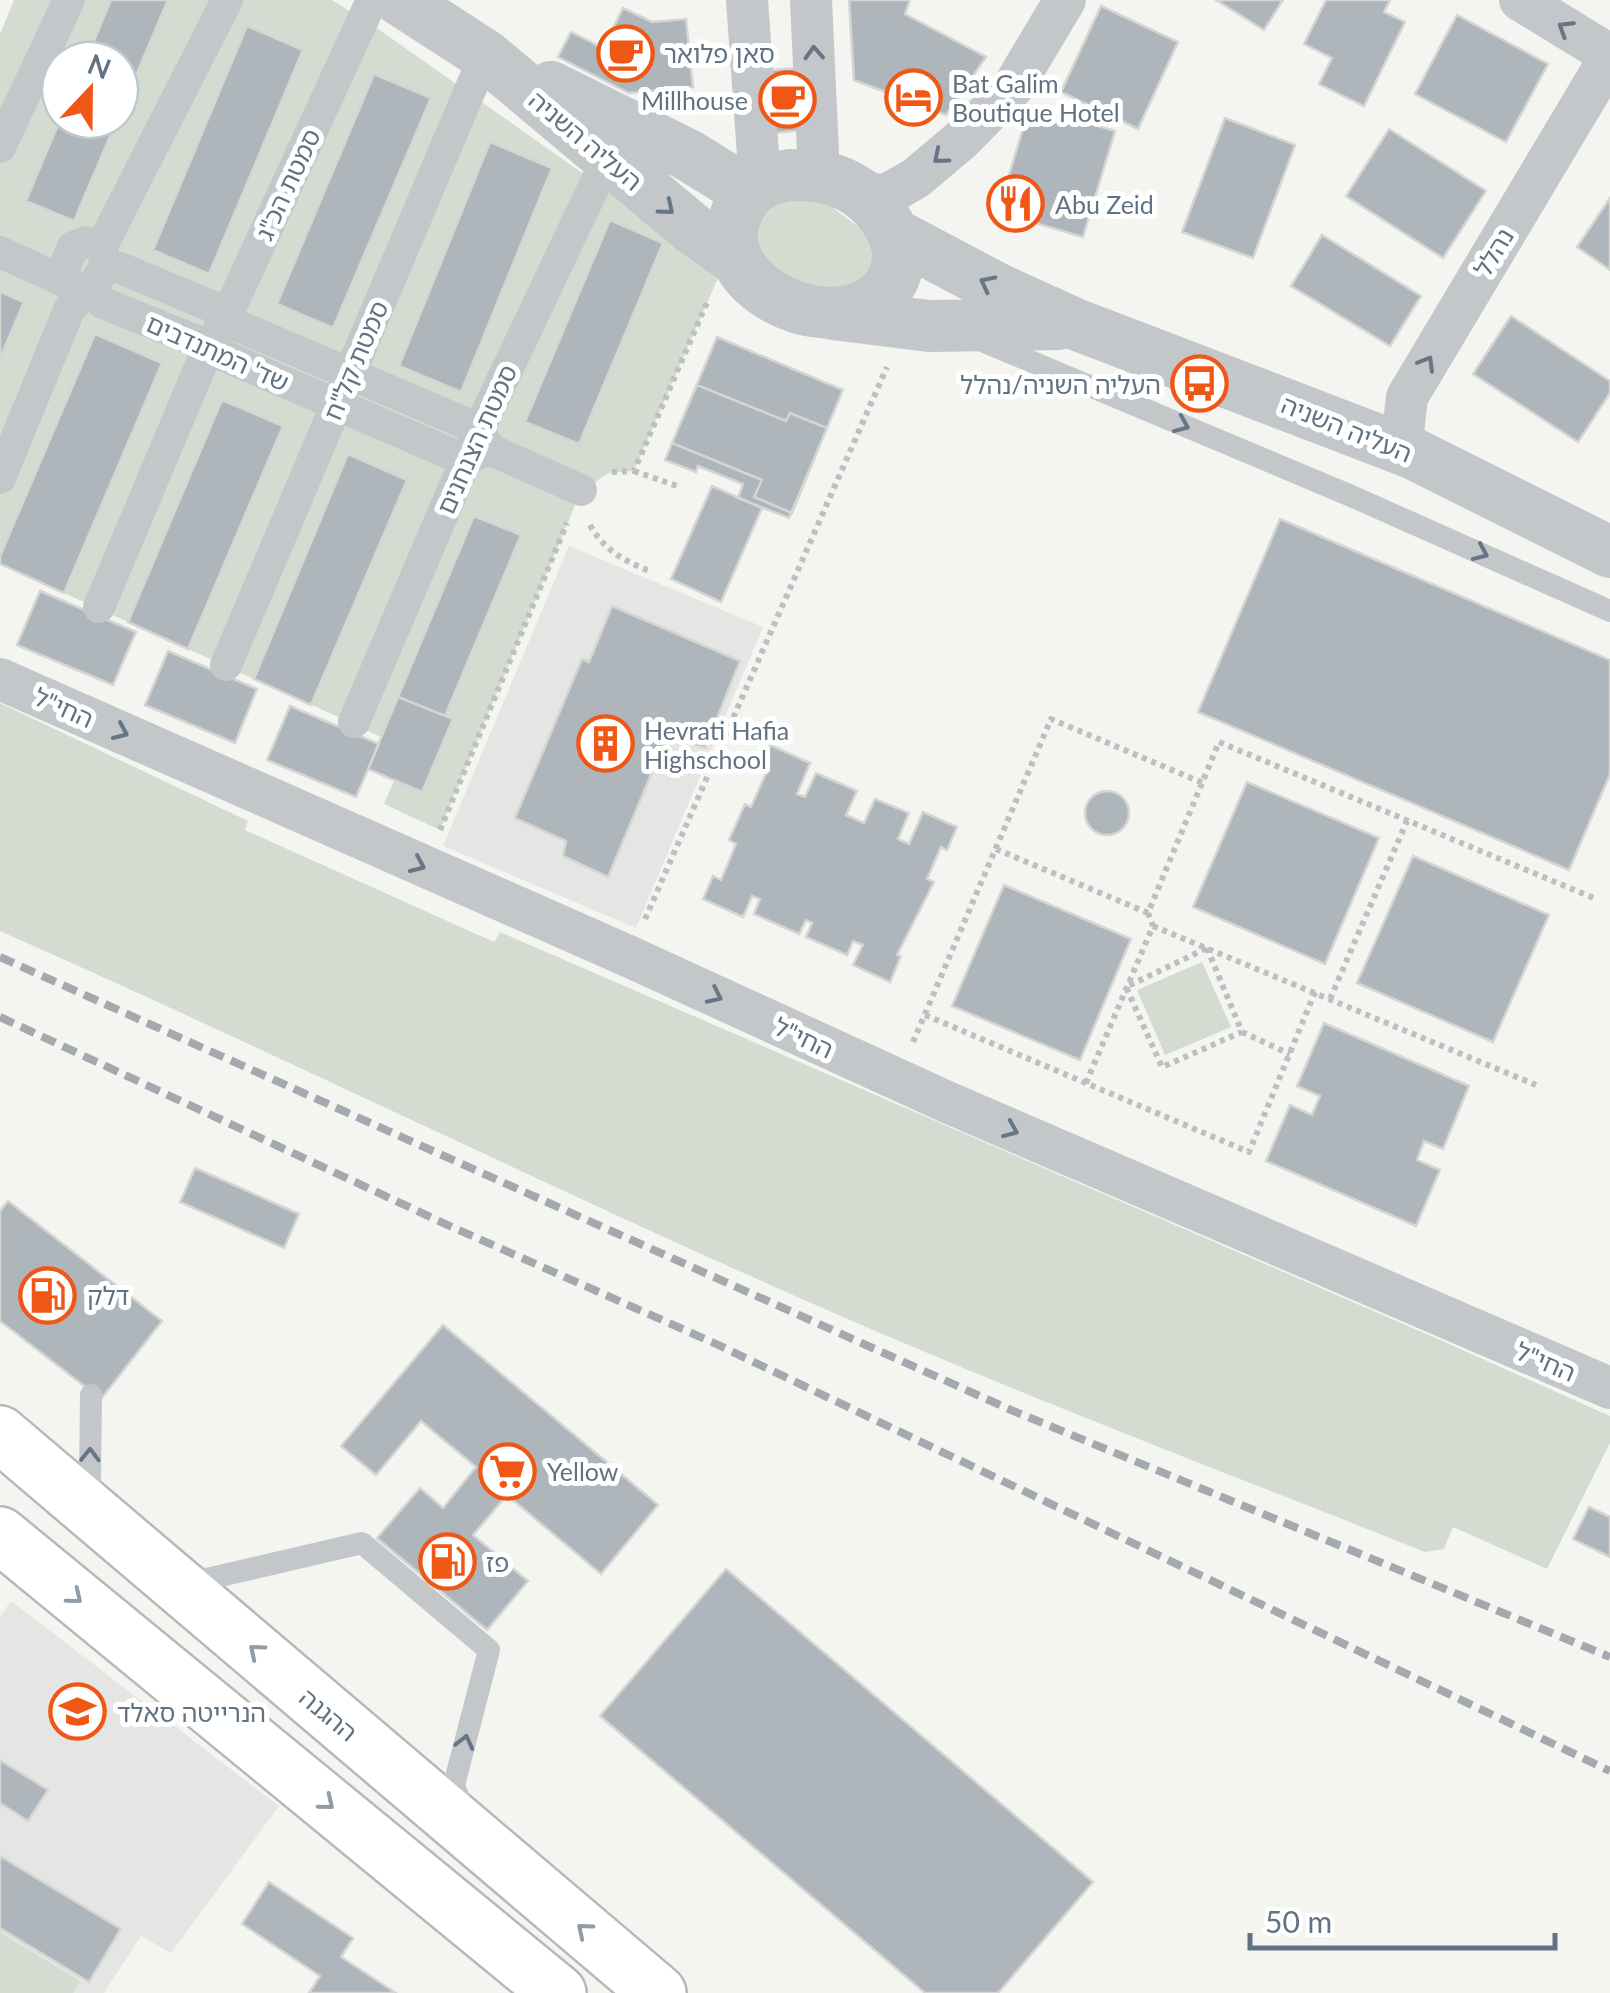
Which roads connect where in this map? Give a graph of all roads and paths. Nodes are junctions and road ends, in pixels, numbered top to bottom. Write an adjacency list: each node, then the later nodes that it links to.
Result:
1 (68, 0): 11 (street)
2 (227, 0): 17 (street)
3 (372, 0): 22 (street, סמטת הכ"ג)
4 (400, 0): 9 (street, העליה השניה)
5 (747, 0): 13 (street)
6 (812, 0): 14 (street, one-way to 6)
7 (1065, 0): 14 (street, one-way to 14)
8 (1520, 0): 10 (street, one-way to 8)
9 (485, 56): 12 (street, העליה השניה); 13 (street, העליה השניה); 23 (street, סמטת קל"ח)
10 (1610, 56): 25 (street, נהלל, one-way to 10)
11 (0, 147)
12 (607, 159): 16 (street, העליה השניה, one-way to 16); 24 (street, סמטת הצנחנים)
13 (754, 187): 14 (street); 16 (street)
14 (860, 202): 19 (street); 20 (street, העליה השניה, one-way to 14)
15 (0, 252): 18 (street, שד' המתנדבים)
16 (733, 257): 19 (street); 26 (path)
17 (100, 269): 18 (street, שד' המתנדבים); 18 (street); 22 (street, שד' המתנדבים); 27 (street)
18 (59, 279)
19 (826, 313): 21 (street, העליה השניה)
20 (1075, 324): 21 (street, העליה השניה); 25 (street, העליה השניה)
21 (917, 326): 33 (lane, one-way to 33); 45 (path)
22 (209, 345): 23 (street, שד' המתנדבים); 32 (street, סמטת הכ"ג)
23 (343, 389): 24 (street, שד' המתנדבים); 34 (street, סמטת קל"ח)
24 (477, 446): 29 (street, שד' המתנדבים); 36 (street, סמטת הצנחנים)
25 (1412, 454): 30 (street, העליה השניה)
26 (634, 471): 28 (path); 29 (path)
27 (0, 478)
28 (680, 487)
29 (581, 490): 31 (path); 40 (path)
30 (1610, 552)
31 (652, 572)
32 (99, 607)
33 (1610, 611)
34 (226, 665)
35 (0, 679): 40 (street, החי"ל, one-way to 40)
36 (354, 722)
37 (1203, 783): 38 (path); 39 (path); 42 (path)
38 (1407, 821): 41 (path); 48 (path)
39 (996, 849): 42 (path); 49 (path)
40 (424, 868): 45 (street, החי"ל)
41 (1596, 899)
42 (1148, 913): 43 (path)
43 (1153, 926): 44 (path); 46 (path)
44 (1207, 948): 46 (path); 47 (path); 50 (path)
45 (628, 956): 52 (street, החי"ל, one-way to 52)
46 (1126, 987): 50 (path); 53 (path)
47 (1314, 992): 48 (path); 51 (path)
48 (1330, 999): 54 (path)
49 (924, 1015): 52 (path); 53 (path)
50 (1242, 1032): 51 (path)
51 (1290, 1054): 53 (path)
52 (897, 1080): 55 (street, החי"ל, one-way to 55)
53 (1086, 1084)
54 (1536, 1085)
55 (1610, 1388)
56 (91, 1395): 58 (lane, one-way to 56)
57 (0, 1434): 58 (highway, ההגנה)
58 (95, 1515): 60 (highway, ההגנה)
59 (0, 1535): 62 (highway, one-way to 62)
60 (167, 1576): 61 (highway, ההגנה, one-way to 60); 61 (lane, one-way to 60)
61 (472, 1835): 65 (highway, ההגנה, one-way to 61)
62 (484, 1931): 63 (highway); 64 (highway)
63 (522, 1993)
64 (558, 1993)
65 (658, 1993)

